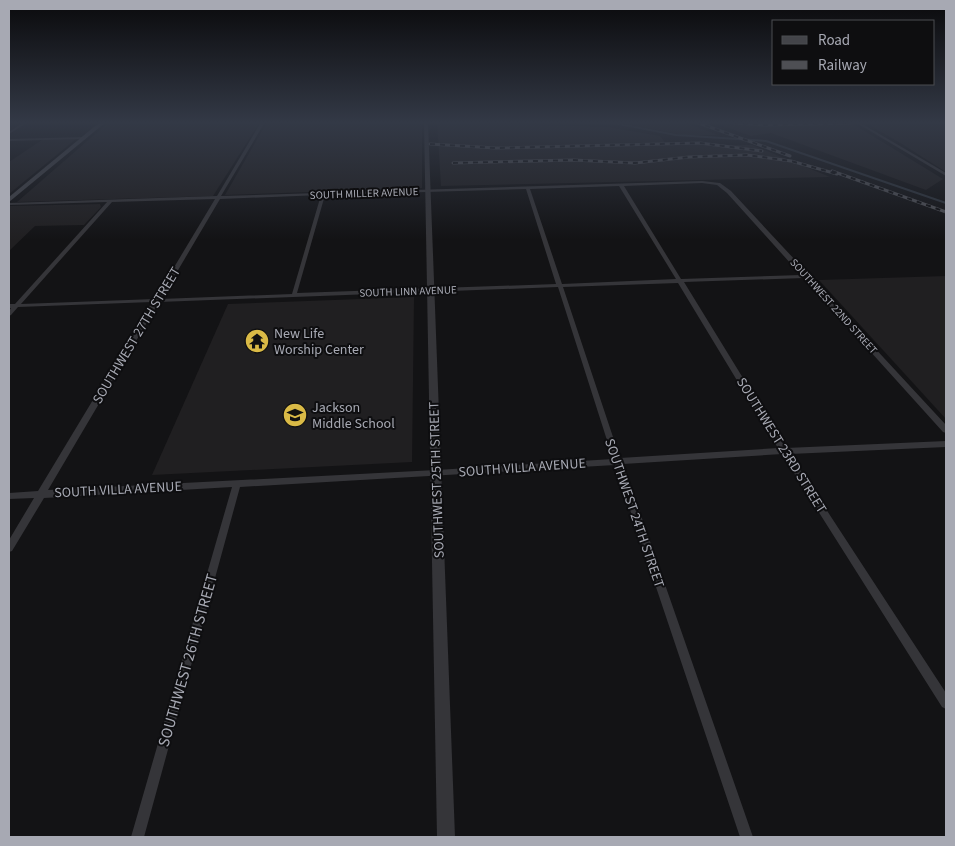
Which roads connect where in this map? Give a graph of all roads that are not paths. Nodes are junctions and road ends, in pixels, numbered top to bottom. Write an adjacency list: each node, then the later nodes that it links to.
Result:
1 (55, 161): 12 (main road)
2 (239, 161): 11 (street, SOUTHWEST 27TH STREET)
3 (427, 161): 9 (street, SOUTHWEST 25TH STREET)
4 (923, 161): 5 (street)
5 (946, 175)
6 (718, 184): 7 (street, SOUTH MILLER AVENUE); 15 (street, SOUTHWEST 22ND STREET)
7 (621, 185): 8 (street, SOUTH MILLER AVENUE); 16 (street, SOUTHWEST 23RD STREET)
8 (528, 188): 9 (street, SOUTH MILLER AVENUE); 17 (street, SOUTHWEST 24TH STREET)
9 (428, 191): 10 (street, SOUTH MILLER AVENUE); 18 (street, SOUTHWEST 25TH STREET)
10 (323, 195): 11 (street, SOUTH MILLER AVENUE); 19 (street)
11 (217, 198): 13 (street, SOUTH MILLER AVENUE); 20 (street, SOUTHWEST 27TH STREET)
12 (9, 200)
13 (110, 202): 14 (street, SOUTH MILLER AVENUE); 22 (street)
14 (9, 204)
15 (807, 276): 16 (street, SOUTH LINN AVENUE); 24 (street, SOUTHWEST 22ND STREET)
16 (682, 281): 17 (street, SOUTH LINN AVENUE); 26 (street, SOUTHWEST 23RD STREET)
17 (561, 286): 18 (street, SOUTH LINN AVENUE); 27 (street, SOUTHWEST 24TH STREET)
18 (430, 290): 19 (street, SOUTH LINN AVENUE); 28 (street, SOUTHWEST 25TH STREET)
19 (294, 295): 20 (street, SOUTH LINN AVENUE)
20 (158, 301): 22 (street, SOUTH LINN AVENUE); 30 (street, SOUTHWEST 27TH STREET)
21 (9, 306): 22 (street, SOUTH LINN AVENUE)
22 (16, 306): 23 (street)
23 (9, 314)
24 (946, 430)
25 (946, 444): 26 (street, SOUTH VILLA AVENUE)
26 (784, 450): 27 (street, SOUTH VILLA AVENUE); 33 (street, SOUTHWEST 23RD STREET)
27 (617, 460): 28 (street, SOUTH VILLA AVENUE); 36 (street, SOUTHWEST 24TH STREET)
28 (436, 473): 29 (street, SOUTH VILLA AVENUE); 35 (street, SOUTHWEST 25TH STREET)
29 (238, 483): 30 (street, SOUTH VILLA AVENUE); 34 (street, SOUTHWEST 26TH STREET)
30 (40, 494): 31 (street, SOUTH VILLA AVENUE); 32 (street, SOUTHWEST 27TH STREET)
31 (9, 496)
32 (9, 548)
33 (946, 703)
34 (137, 837)
35 (446, 837)
36 (747, 837)

